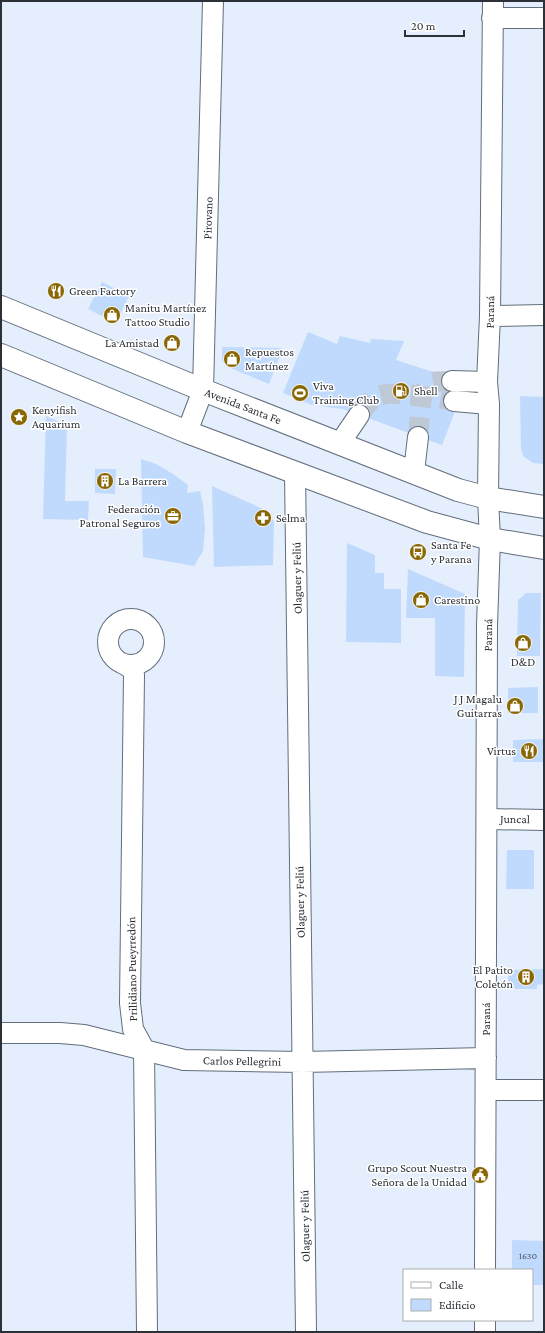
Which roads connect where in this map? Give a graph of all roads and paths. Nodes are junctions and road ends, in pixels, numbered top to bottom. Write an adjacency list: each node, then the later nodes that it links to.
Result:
1 (213, 1): 10 (street, Pirovano)
2 (492, 10): 3 (street); 6 (street, Paraná)
3 (544, 18)
4 (1, 307): 10 (main road, Avenida Santa Fe)
5 (544, 315): 6 (street)
6 (490, 316): 9 (street, Paraná)
7 (1, 355): 14 (main road)
8 (452, 381): 9 (street)
9 (487, 382): 12 (street, Paraná)
10 (203, 390): 14 (street, Pirovano); 16 (main road, Avenida Santa Fe)
11 (454, 401): 12 (street)
12 (489, 404): 19 (street, Paraná)
13 (359, 415): 16 (street)
14 (187, 432): 17 (main road)
15 (418, 437): 18 (street)
16 (340, 444): 18 (main road, Avenida Santa Fe)
17 (295, 472): 21 (main road); 29 (street, Olaguer y Feliú)
18 (414, 472): 19 (main road, Avenida Santa Fe)
19 (488, 498): 20 (main road, Avenida Santa Fe); 21 (street, Paraná)
20 (544, 506)
21 (490, 539): 22 (main road); 24 (street, Paraná)
22 (544, 548)
23 (134, 667): 27 (street, Prilidiano Pueyrredón)
24 (487, 819): 25 (street, Juncal); 28 (street, Paraná)
25 (544, 820)
26 (1, 1033): 27 (street, Carlos Pellegrini)
27 (144, 1049): 29 (street, Carlos Pellegrini); 34 (street, Prilidiano Pueyrredón)
28 (486, 1058): 29 (street, Carlos Pellegrini); 30 (street, Paraná)
29 (302, 1062): 35 (street, Olaguer y Feliú)
30 (486, 1090): 31 (street); 32 (street, Paraná)
31 (544, 1090)
32 (485, 1269)
33 (485, 1321): 36 (street)
34 (147, 1332)
35 (306, 1332)
36 (485, 1332)

